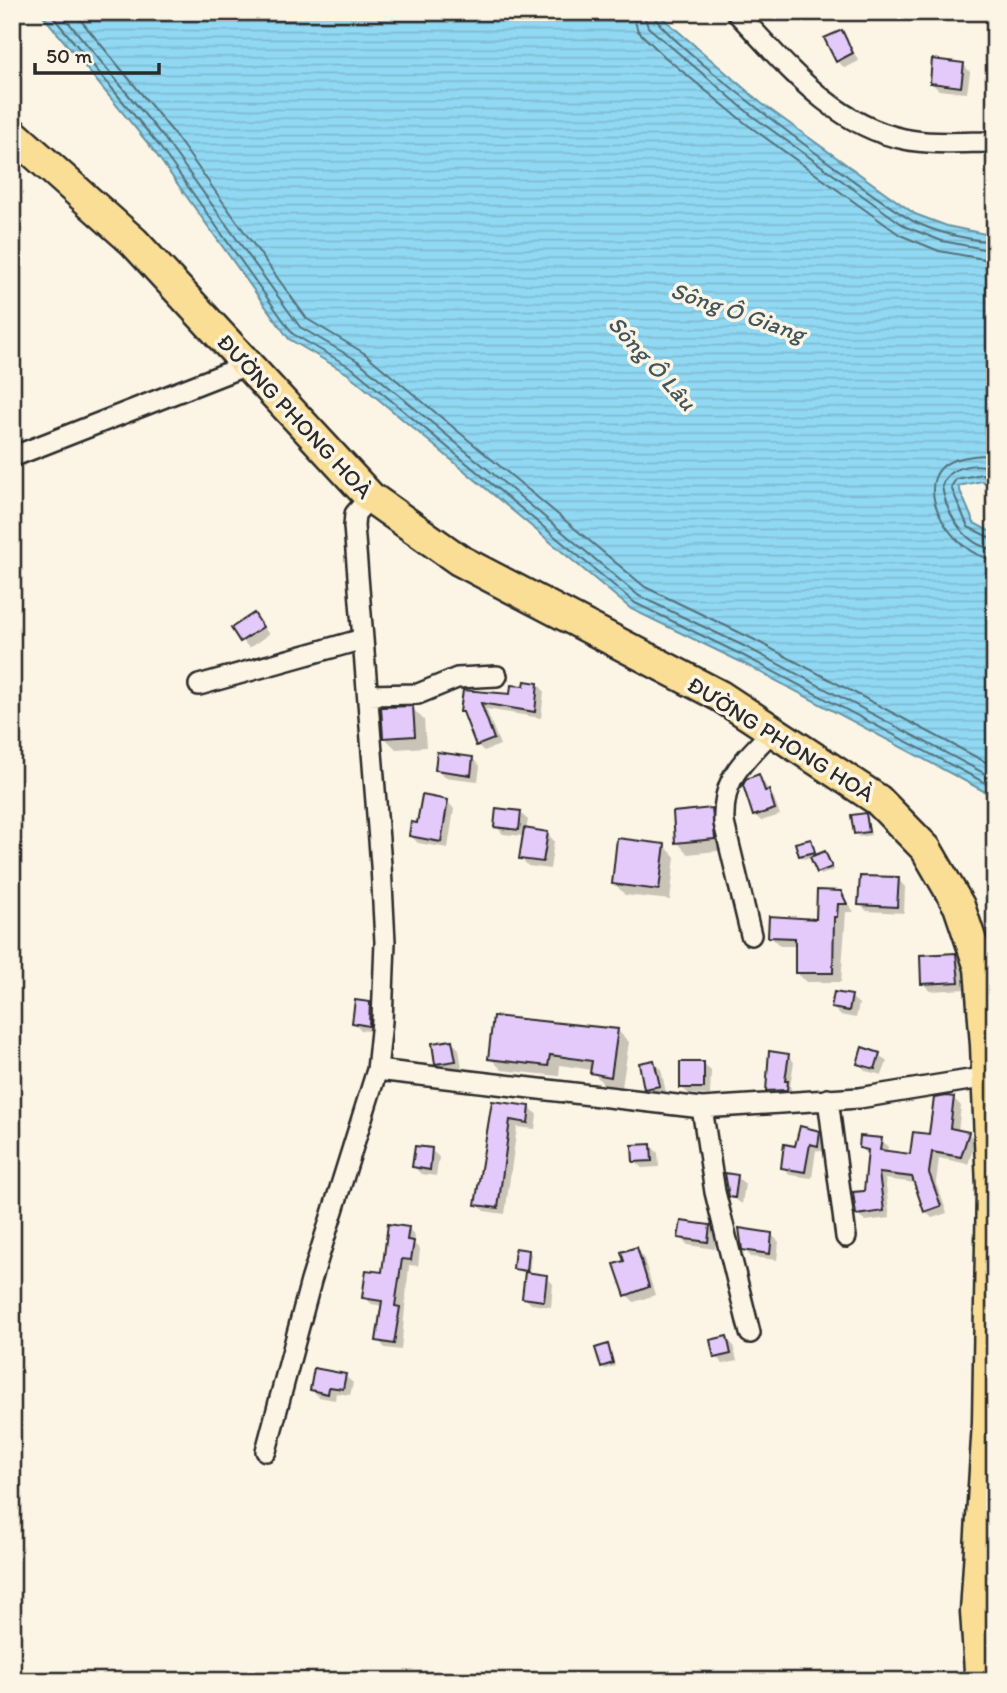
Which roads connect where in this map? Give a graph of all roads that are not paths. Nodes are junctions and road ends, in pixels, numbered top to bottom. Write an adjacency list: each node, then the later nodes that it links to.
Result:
1 (736, 12): 3 (street)
2 (12, 133): 4 (main road, ĐƯỜNG PHONG HOÀ)
3 (995, 142)
4 (247, 365): 5 (street); 6 (main road, ĐƯỜNG PHONG HOÀ)
5 (12, 457)
6 (370, 497): 7 (street); 11 (main road, ĐƯỜNG PHONG HOÀ)
7 (363, 639): 9 (street); 10 (street)
8 (497, 676): 10 (street)
9 (199, 685)
10 (368, 695): 13 (street)
11 (772, 731): 12 (street); 14 (main road, ĐƯỜNG PHONG HOÀ)
12 (751, 935)
13 (377, 1070): 16 (street); 19 (street)
14 (988, 1077): 15 (street); 20 (main road, ĐƯỜNG PHONG HOÀ)
15 (828, 1099): 16 (street); 17 (street)
16 (702, 1108): 18 (street)
17 (846, 1237)
18 (750, 1333)
19 (266, 1451)
20 (986, 1681)

